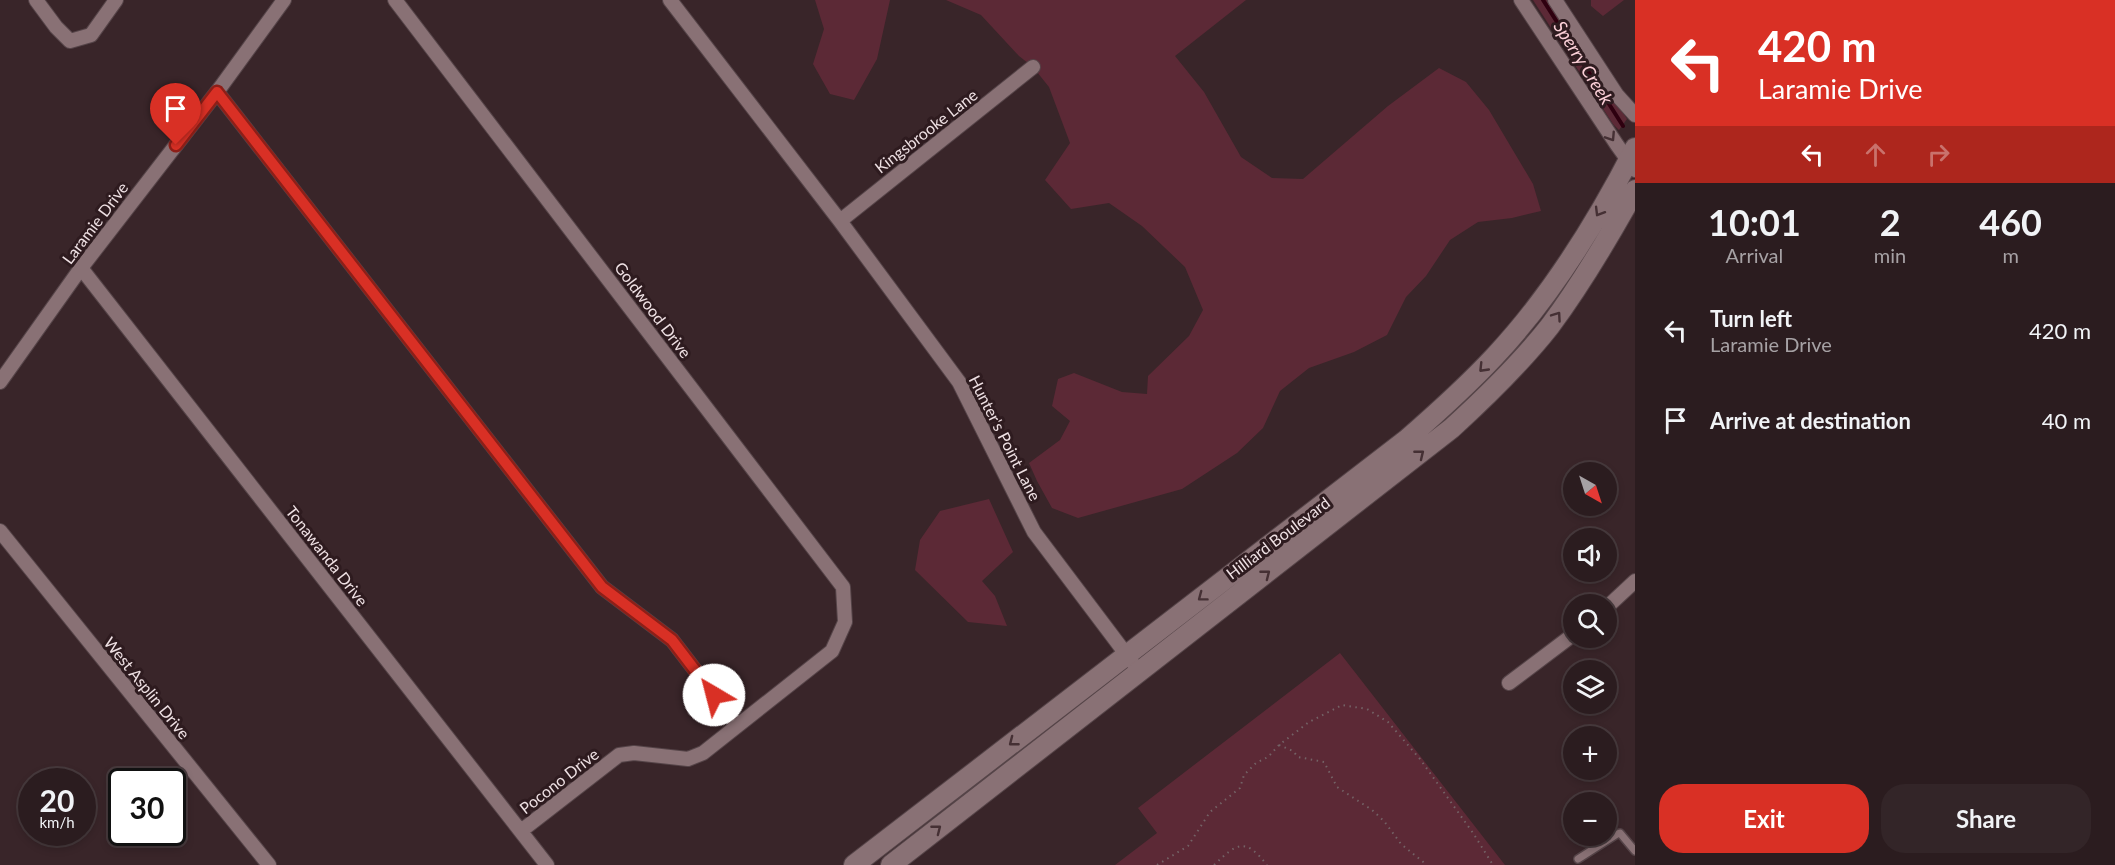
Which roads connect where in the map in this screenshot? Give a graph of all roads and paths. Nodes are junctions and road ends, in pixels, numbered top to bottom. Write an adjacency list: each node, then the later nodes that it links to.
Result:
1 (36, 0): 2 (street)
2 (116, 0)
3 (284, 0): 9 (street, Laramie Drive)
4 (395, 0): 20 (street, Goldwood Drive)
5 (670, 0): 13 (street, Hunter's Point Lane)
6 (1521, 0): 11 (street, one-way to 11)
7 (1555, 0): 10 (street)
8 (1033, 67): 13 (street, Kingsbrooke Lane)
9 (217, 92): 14 (street, Laramie Drive); 24 (street)
10 (1635, 115)
11 (1633, 160): 21 (main road, Hilliard Boulevard, one-way to 21)
12 (1635, 190): 22 (main road, Hilliard Boulevard, one-way to 12)
13 (840, 220): 21 (street, Hunter's Point Lane)
14 (81, 267): 15 (street, Laramie Drive); 26 (street, Tonawanda Drive)
15 (0, 382)
16 (0, 531): 29 (street, West Asplin Drive)
17 (1635, 581): 18 (street)
18 (1617, 598)
19 (1563, 642): 23 (street)
20 (832, 651): 24 (street, Pocono Drive)
21 (1126, 655): 22 (street, Hunter's Point Lane); 31 (main road, Hilliard Boulevard, one-way to 31)
22 (1139, 671): 32 (main road, Hilliard Boulevard, one-way to 22)
23 (1509, 683)
24 (737, 725): 26 (street, Pocono Drive)
25 (1279, 745): 33 (path); 36 (path); 37 (path)
26 (521, 831): 30 (street, Tonawanda Drive)
27 (1635, 851): 28 (lane)
28 (1578, 859)
29 (268, 865)
30 (547, 865)
31 (854, 865)
32 (891, 865)
33 (1157, 865)
34 (1214, 865): 35 (path)
35 (1267, 865)
36 (1427, 865)
37 (1493, 865)

